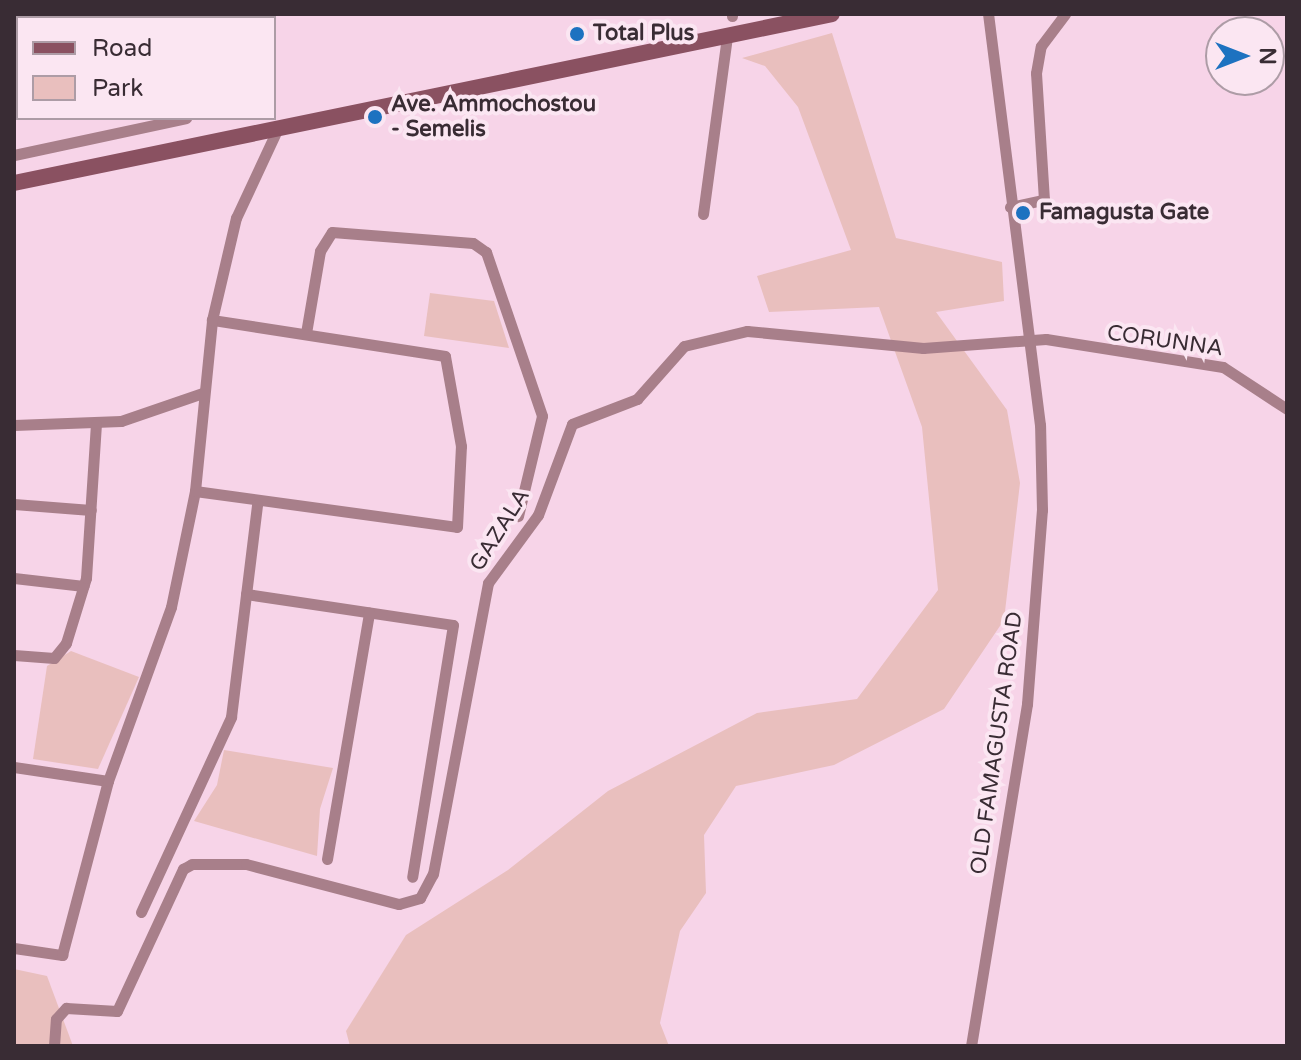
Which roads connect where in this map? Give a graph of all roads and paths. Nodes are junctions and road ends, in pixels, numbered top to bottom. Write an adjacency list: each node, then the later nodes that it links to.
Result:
1 (832, 14): 4 (main road)
2 (988, 14): 9 (street, OLD FAMAGUSTA ROAD)
3 (1065, 14): 9 (street)
4 (727, 36): 6 (main road); 10 (street)
5 (177, 120): 7 (street)
6 (278, 128): 8 (main road); 11 (street)
7 (14, 155)
8 (14, 183)
9 (1010, 207): 13 (street, OLD FAMAGUSTA ROAD)
10 (703, 214)
11 (212, 320): 12 (street); 14 (street)
12 (306, 333): 20 (street); 22 (street)
13 (1026, 337): 15 (street, CORUNNA); 34 (street, GAZALA); 35 (street, OLD FAMAGUSTA ROAD)
14 (203, 393): 16 (street); 18 (street)
15 (1287, 409)
16 (96, 424): 17 (street); 21 (street)
17 (14, 425)
18 (195, 491): 20 (street); 29 (street)
19 (14, 504): 21 (street)
20 (257, 505): 25 (street)
21 (91, 510): 24 (street)
22 (518, 516)
23 (14, 578): 24 (street)
24 (84, 586): 27 (street)
25 (246, 594): 26 (street); 32 (street)
26 (369, 613): 30 (street); 31 (street)
27 (14, 655)
28 (14, 767): 29 (street)
29 (108, 781): 33 (street)
30 (327, 859)
31 (412, 877)
32 (141, 912)
33 (14, 948)
34 (54, 1046)
35 (971, 1046)

